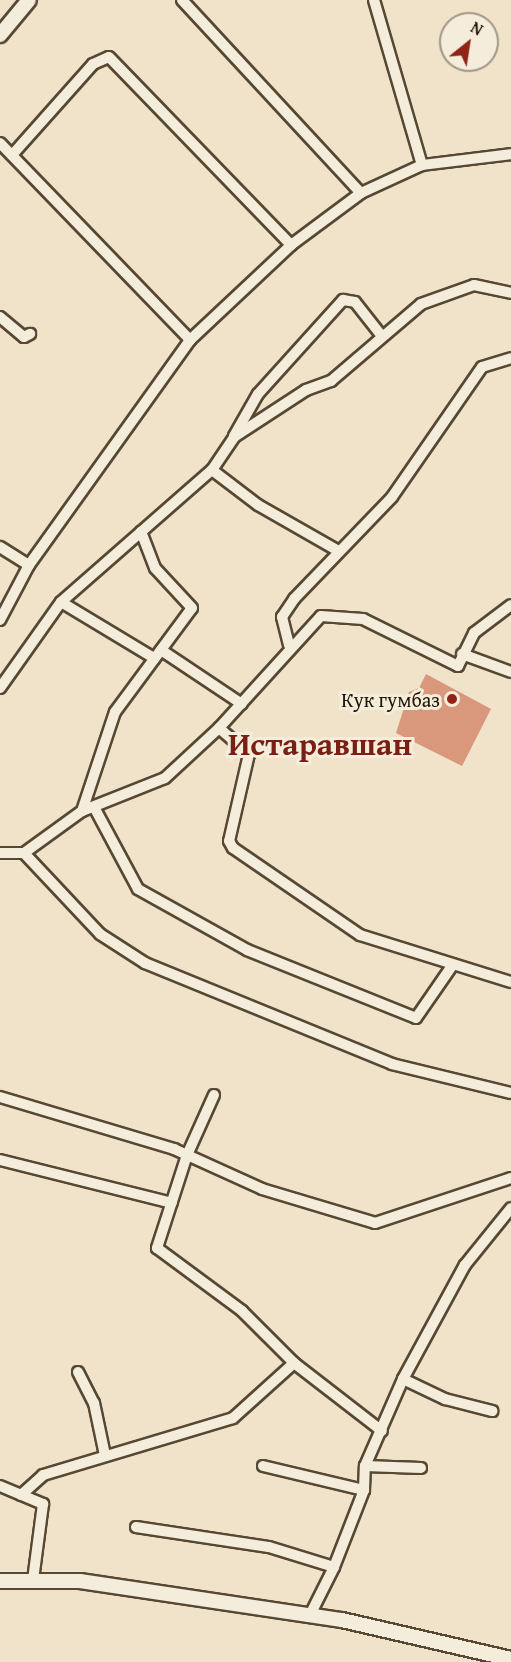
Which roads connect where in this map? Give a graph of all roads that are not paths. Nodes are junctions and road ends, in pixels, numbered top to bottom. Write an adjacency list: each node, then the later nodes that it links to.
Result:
1 (30, 0): 4 (main road)
2 (182, 0): 9 (street)
3 (374, 0): 8 (street)
4 (0, 35)
5 (0, 143): 7 (street)
6 (511, 154): 8 (street)
7 (12, 155): 10 (street); 15 (street)
8 (422, 165): 9 (street)
9 (361, 193): 10 (street)
10 (291, 245): 15 (street)
11 (511, 293): 14 (street)
12 (0, 317): 13 (street)
13 (30, 334)
14 (381, 334): 17 (street); 17 (street)
15 (190, 340): 22 (street)
16 (511, 358): 21 (street)
17 (234, 437): 18 (street)
18 (212, 470): 19 (street); 21 (street)
19 (141, 532): 23 (street); 27 (street)
20 (0, 547): 22 (street)
21 (337, 550): 26 (street)
22 (29, 564): 25 (street)
23 (61, 602): 27 (street); 30 (street)
24 (511, 605): 28 (street)
25 (0, 620)
26 (289, 645): 28 (street); 31 (street)
27 (158, 654): 31 (street); 34 (street)
28 (462, 654): 29 (street)
29 (511, 672)
30 (0, 688)
31 (242, 704): 32 (street)
32 (219, 728): 33 (street); 37 (street)
33 (94, 807): 34 (street); 37 (street)
34 (82, 812): 36 (street)
35 (0, 853): 36 (street)
36 (24, 853): 39 (street)
37 (452, 966): 38 (street)
38 (511, 982)
39 (511, 1093)
40 (214, 1095): 42 (street)
41 (0, 1097): 42 (street)
42 (187, 1155): 44 (street); 45 (street)
43 (0, 1160): 45 (street)
44 (511, 1178)
45 (172, 1203): 47 (street)
46 (511, 1208): 49 (street)
47 (294, 1363): 51 (street); 52 (street)
48 (78, 1372): 52 (street)
49 (403, 1379): 50 (street); 51 (street)
50 (492, 1411)
51 (381, 1431): 54 (street)
52 (105, 1455): 58 (street)
53 (263, 1466): 57 (street)
54 (365, 1466): 55 (street); 57 (street)
55 (421, 1468)
56 (0, 1486): 58 (street)
57 (363, 1490): 60 (street)
58 (21, 1495): 61 (street)
59 (136, 1527): 60 (street)
60 (334, 1568): 63 (street)
61 (33, 1580): 62 (main road); 63 (main road)
62 (0, 1581)
63 (309, 1617): 64 (main road)
64 (511, 1659)

